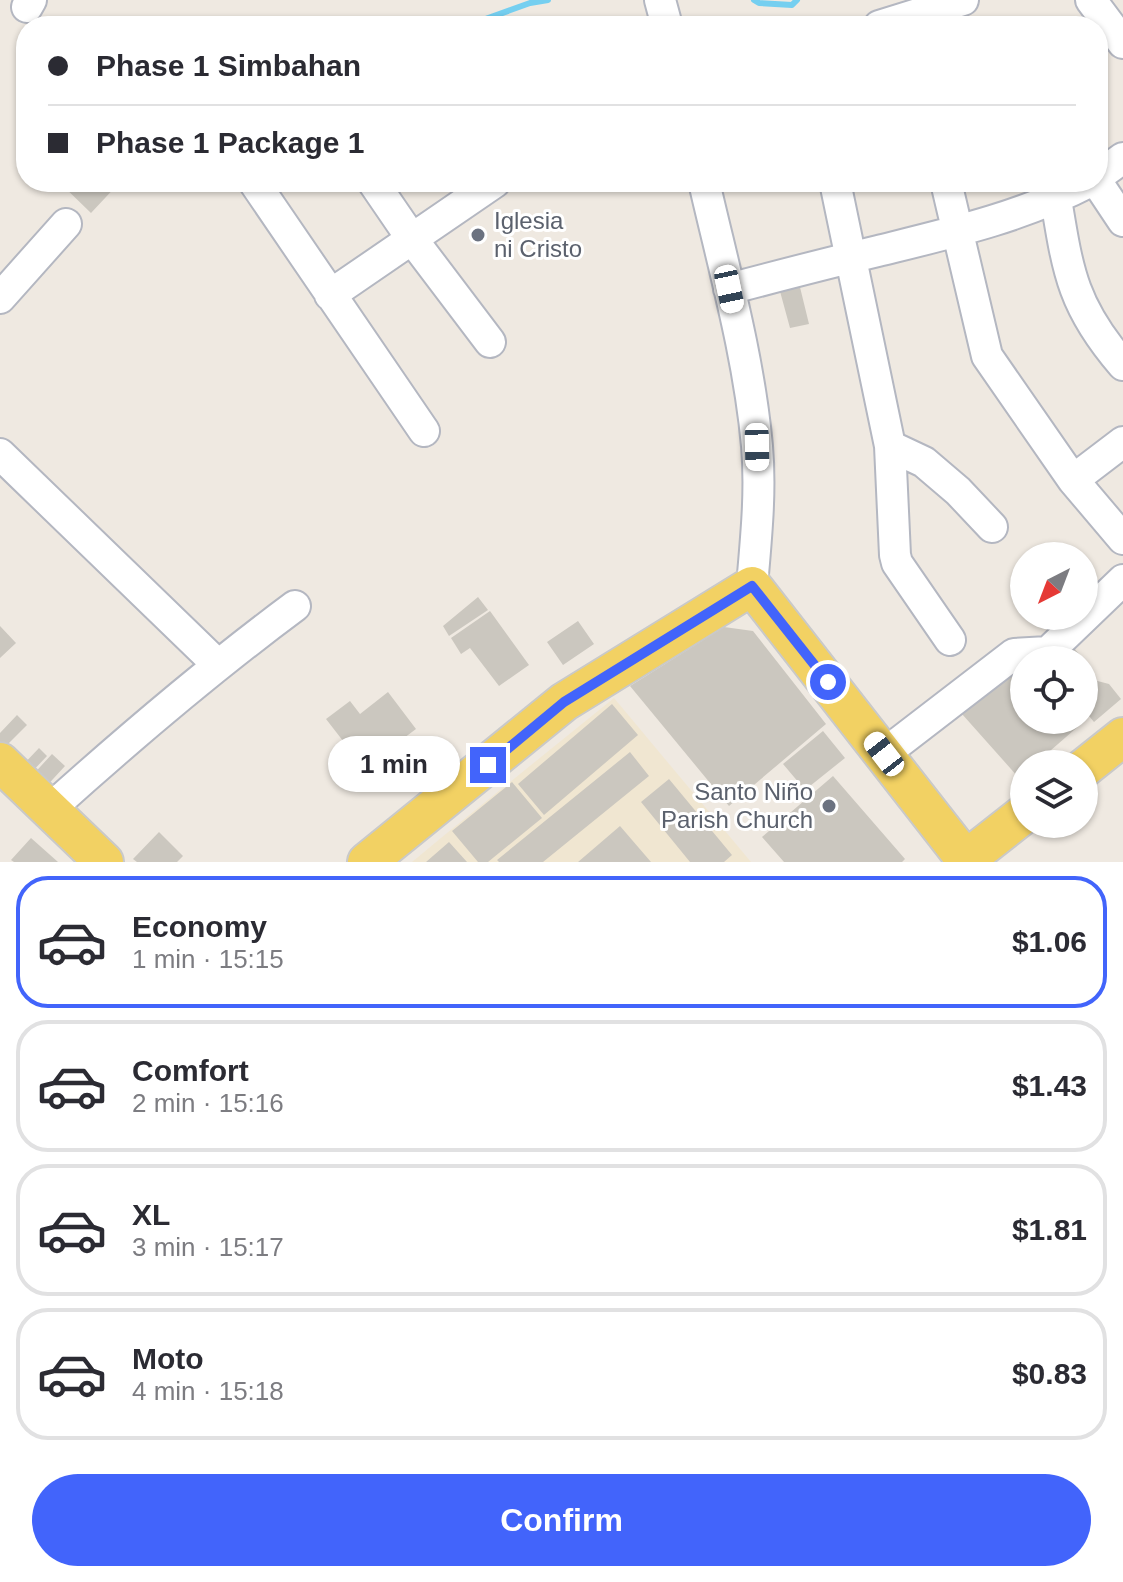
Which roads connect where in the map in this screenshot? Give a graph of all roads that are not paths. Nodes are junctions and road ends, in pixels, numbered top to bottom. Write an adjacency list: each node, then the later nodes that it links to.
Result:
1 (963, 0): 2 (street)
2 (916, 16)
3 (261, 192): 18 (street)
4 (380, 192): 15 (street)
5 (480, 192): 15 (street)
6 (706, 192): 17 (street)
7 (837, 192): 16 (street)
8 (949, 192): 14 (street)
9 (1070, 192): 11 (street)
10 (1105, 192): 12 (street)
11 (1056, 199): 14 (street); 21 (street)
12 (1123, 221)
13 (66, 224): 19 (street)
14 (959, 231): 16 (street); 26 (street)
15 (412, 239): 18 (street); 20 (street)
16 (851, 257): 17 (street); 24 (street)
17 (729, 289): 30 (street)
18 (330, 295): 22 (street)
19 (0, 298)
20 (490, 342)
21 (1123, 365)
22 (424, 431)
23 (1123, 442): 26 (street)
24 (890, 446): 27 (street); 32 (street)
25 (0, 454): 33 (street)
26 (1073, 480): 28 (street)
27 (992, 527)
28 (1123, 539)
29 (1123, 580): 35 (street)
30 (752, 586): 35 (main road); 42 (main road)
31 (295, 606): 33 (street)
32 (950, 640)
33 (217, 664): 38 (street)
34 (1123, 737): 36 (main road)
35 (884, 754): 40 (main road)
36 (1098, 757)
37 (0, 762): 38 (main road)
38 (50, 809): 41 (main road)
39 (1010, 825): 40 (main road)
40 (965, 861)
41 (104, 862)
42 (367, 862)

